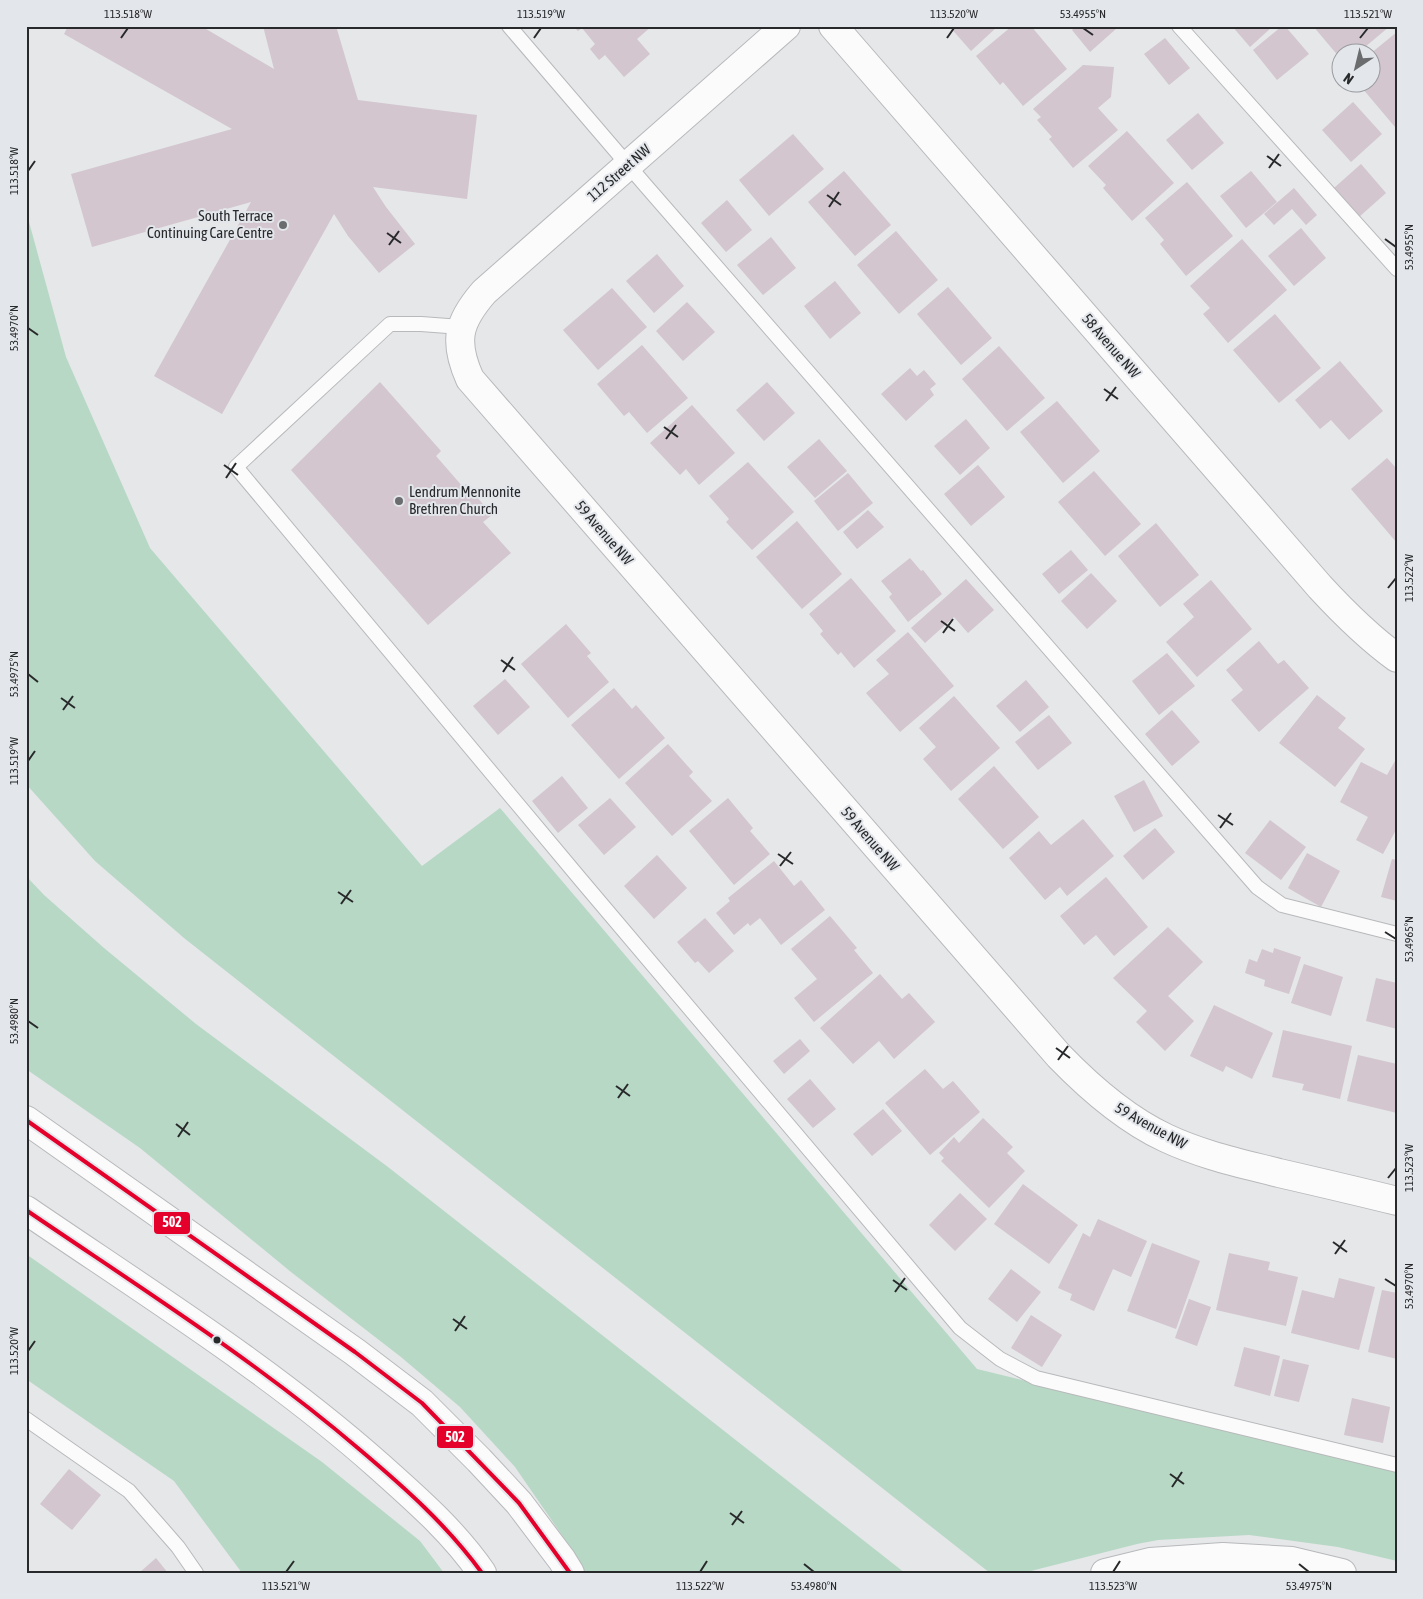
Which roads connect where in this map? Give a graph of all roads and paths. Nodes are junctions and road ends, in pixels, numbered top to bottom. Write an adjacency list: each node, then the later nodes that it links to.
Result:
1 (509, 26): 5 (lane)
2 (786, 26): 5 (street, 112 Street NW)
3 (833, 26): 8 (street, 58 Avenue NW)
4 (1180, 26): 6 (lane)
5 (628, 165): 7 (street, 112 Street NW); 9 (lane)
6 (1397, 269)
7 (461, 327): 11 (street, 59 Avenue NW); 14 (lane)
8 (1397, 658)
9 (1397, 934)
10 (26, 1120): 18 (street)
11 (1397, 1201)
12 (26, 1210): 17 (street)
13 (26, 1419): 16 (lane)
14 (1397, 1465)
15 (1292, 1567): 19 (street); 20 (street)
16 (196, 1573)
17 (482, 1573)
18 (570, 1573)
19 (1105, 1573)
20 (1342, 1573)

